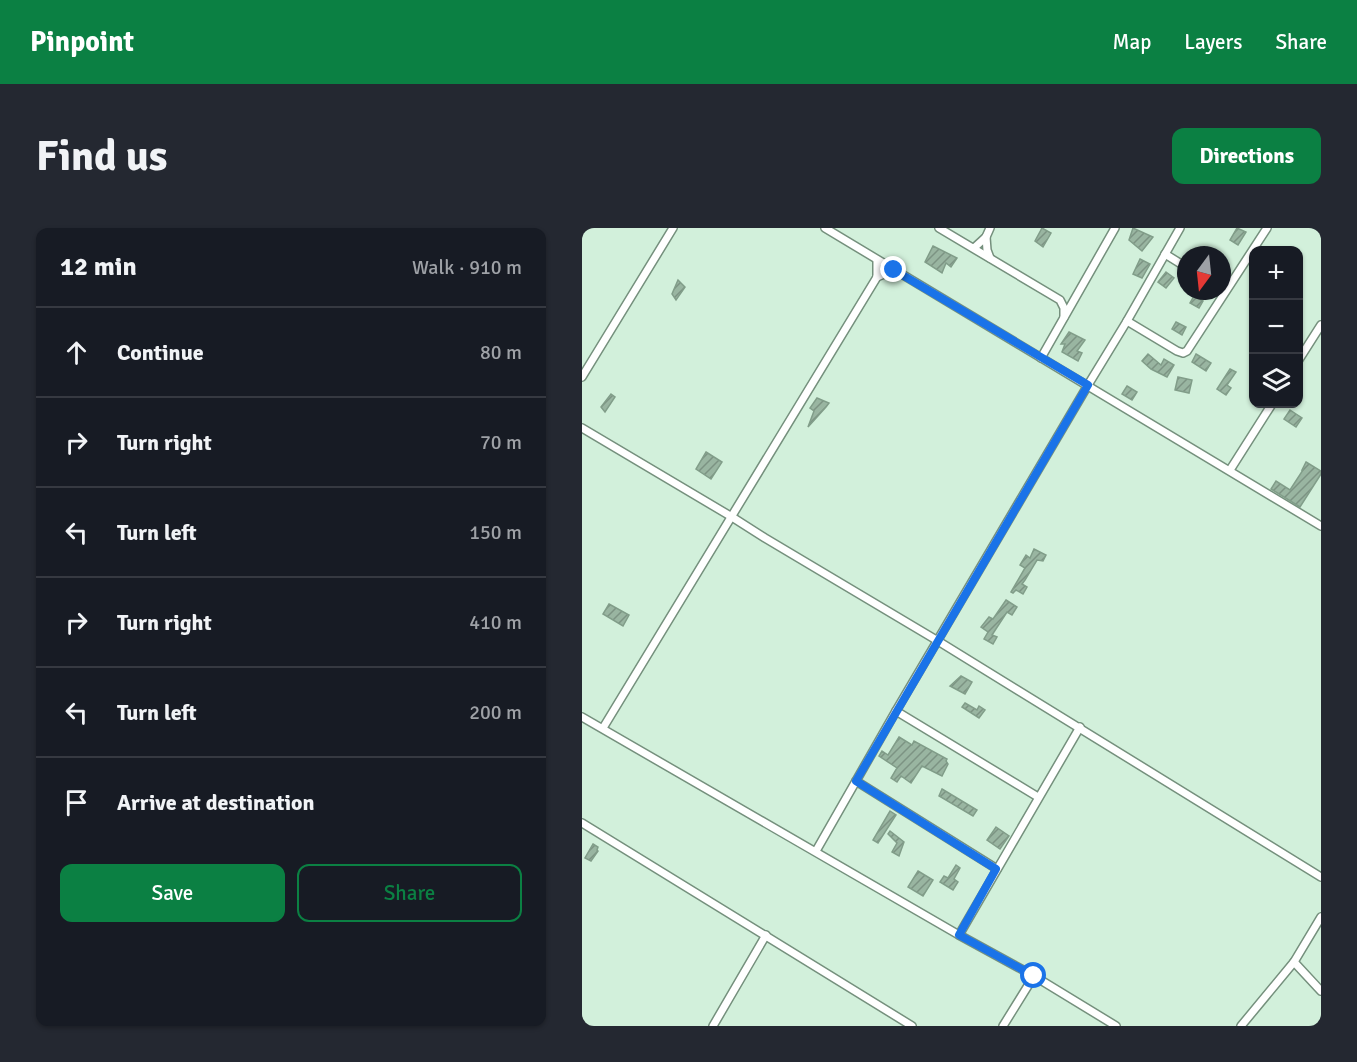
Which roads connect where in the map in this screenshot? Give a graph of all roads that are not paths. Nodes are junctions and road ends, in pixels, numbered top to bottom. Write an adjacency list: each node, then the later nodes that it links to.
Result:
1 (673, 228): 25 (street)
2 (825, 228): 12 (street)
3 (941, 228): 9 (street)
4 (990, 228): 8 (street)
5 (1115, 228): 17 (street)
6 (1180, 228): 10 (street)
7 (1265, 228): 16 (street)
8 (986, 237): 9 (street); 11 (street)
9 (974, 248): 11 (street)
10 (1165, 254): 13 (street); 21 (street)
11 (990, 258): 18 (street)
12 (877, 260): 14 (street); 15 (street)
13 (1177, 261)
14 (894, 270): 15 (street); 24 (street)
15 (877, 277): 30 (street)
16 (1231, 279)
17 (1077, 294): 18 (street); 20 (street)
18 (1060, 300): 20 (street)
19 (1218, 300): 21 (street)
20 (1064, 317): 24 (street)
21 (1127, 321): 26 (street)
22 (1321, 325): 23 (street)
23 (1303, 354)
24 (1041, 358): 26 (street)
25 (582, 377)
26 (1088, 385): 29 (street); 32 (street)
27 (1269, 408): 29 (street)
28 (582, 428): 30 (street)
29 (1230, 470): 31 (street)
30 (732, 517): 32 (street); 36 (street)
31 (1321, 526)
32 (938, 641): 33 (street); 35 (street)
33 (896, 711): 37 (street); 38 (street)
34 (582, 717): 36 (street)
35 (1080, 727): 38 (street); 42 (street)
36 (603, 728): 40 (street)
37 (856, 781): 40 (street); 41 (street)
38 (1038, 797): 41 (street)
39 (582, 823): 44 (street)
40 (816, 851): 45 (street)
41 (996, 869): 45 (street)
42 (1321, 877)
43 (1321, 917): 46 (street)
44 (766, 935): 49 (street); 50 (street)
45 (959, 935): 47 (street)
46 (1294, 962): 48 (street); 53 (street)
47 (1034, 976): 51 (street); 52 (street)
48 (1321, 991)
49 (713, 1026)
50 (912, 1026)
51 (1003, 1026)
52 (1116, 1026)
53 (1241, 1026)

